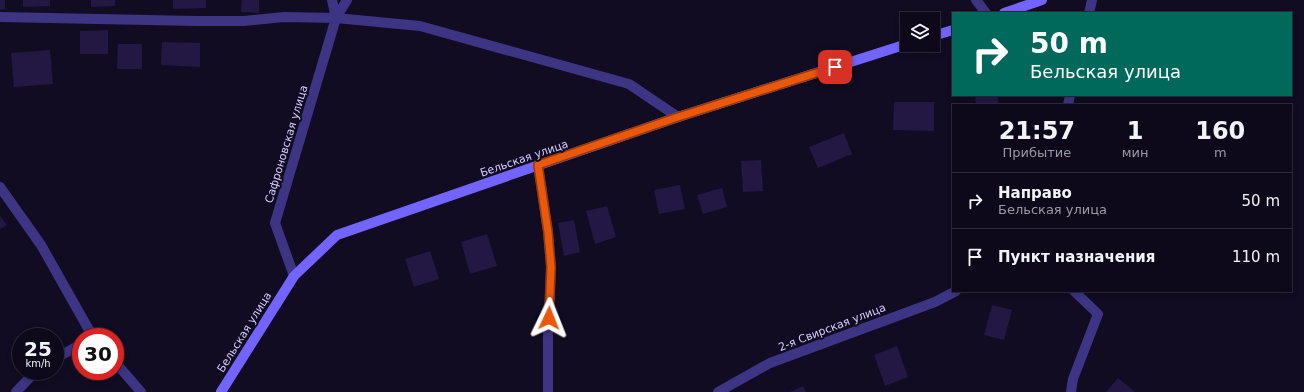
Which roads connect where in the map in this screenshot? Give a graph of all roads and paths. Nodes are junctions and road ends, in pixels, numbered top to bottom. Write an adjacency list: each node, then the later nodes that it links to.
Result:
1 (332, 0): 10 (street, Сафроновская улица)
2 (346, 0): 10 (street)
3 (976, 0): 6 (street)
4 (1042, 0): 7 (street)
5 (1092, 0): 8 (street)
6 (985, 12)
7 (1007, 12)
8 (1089, 12)
9 (0, 17): 10 (street)
10 (336, 18): 14 (street); 17 (street, Сафроновская улица)
11 (952, 30): 12 (street)
12 (940, 34)
13 (900, 46): 14 (street, Бельская улица)
14 (678, 117): 15 (street, Бельская улица)
15 (538, 165): 17 (street, Бельская улица); 26 (street)
16 (0, 187): 20 (street)
17 (294, 276): 23 (street, Бельская улица)
18 (954, 292): 27 (street, 2-я Свирская улица)
19 (1075, 292): 28 (street)
20 (88, 328)
21 (124, 372): 25 (street)
22 (27, 380): 24 (street)
23 (223, 391)
24 (16, 392)
25 (141, 392)
26 (548, 392)
27 (718, 392)
28 (1071, 392)

